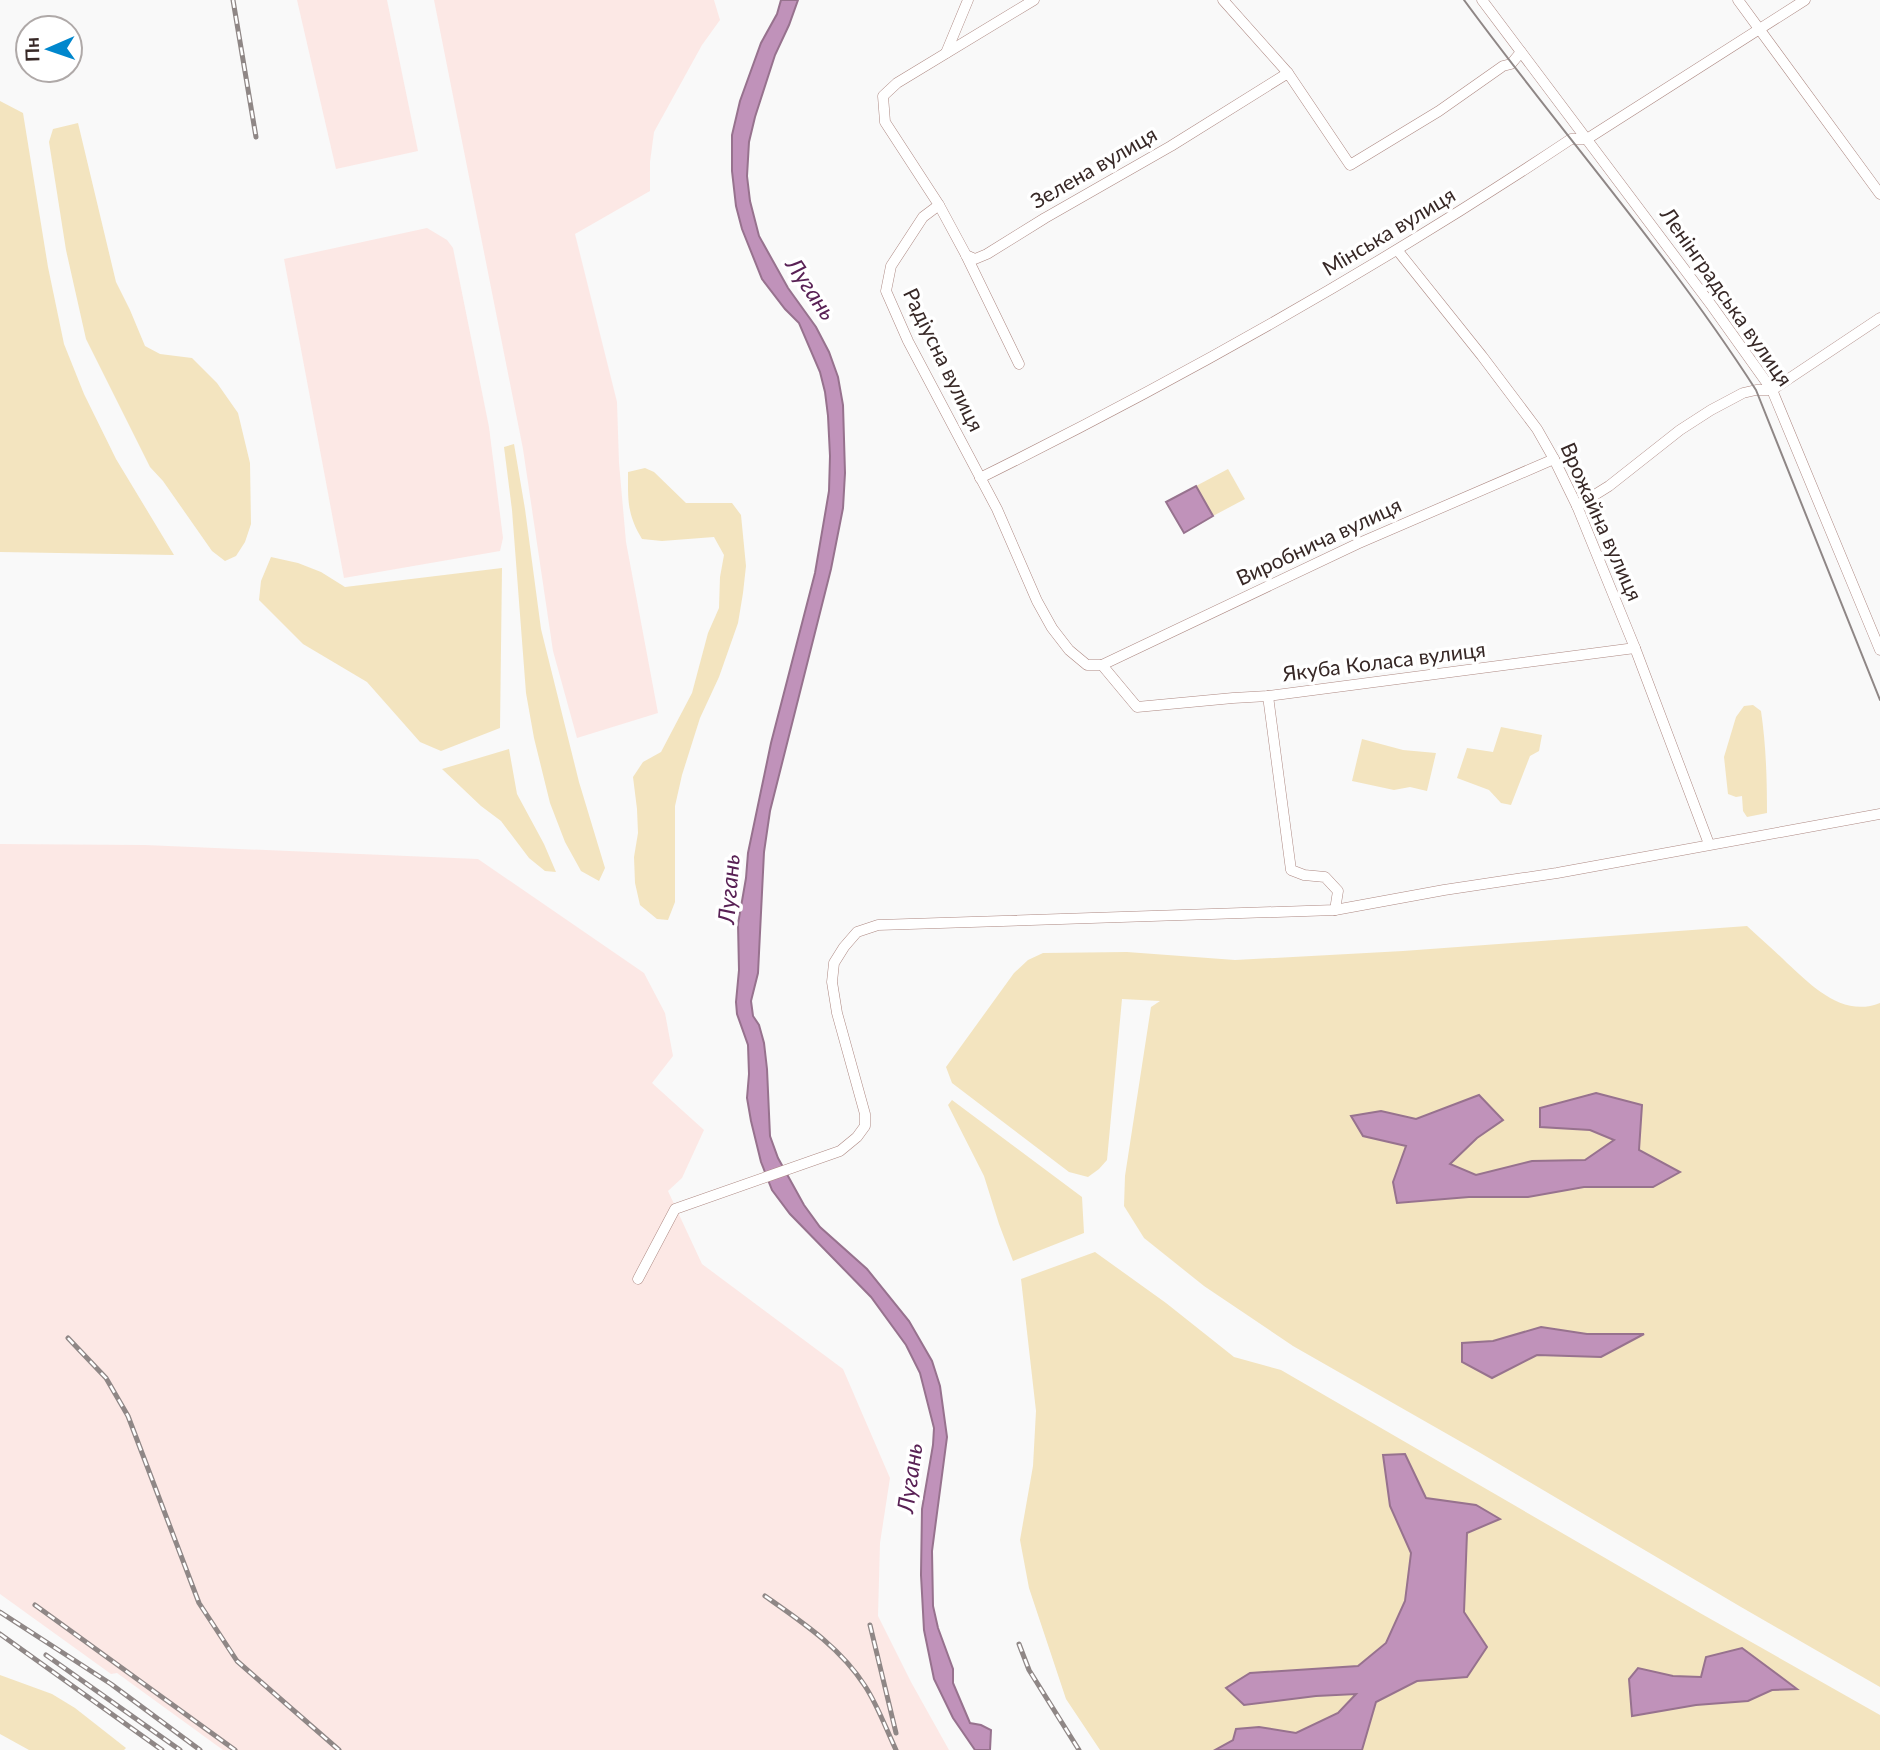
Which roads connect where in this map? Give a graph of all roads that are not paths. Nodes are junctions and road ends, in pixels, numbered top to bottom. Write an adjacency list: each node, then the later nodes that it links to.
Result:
1 (968, 0): 9 (street)
2 (1034, 0): 9 (street)
3 (1223, 0): 10 (street)
4 (1482, 0): 8 (street, Ленінградська вулиця)
5 (1738, 0): 7 (street)
6 (1805, 0): 7 (street, Мінська вулиця)
7 (1758, 29): 11 (street, Мінська вулиця); 12 (street)
8 (1521, 52): 10 (street); 11 (street, Ленінградська вулиця)
9 (946, 54): 13 (street)
10 (1288, 73): 15 (street, Зелена вулиця)
11 (1587, 139): 14 (street, Мінська вулиця); 18 (street, Ленінградська вулиця)
12 (1880, 194)
13 (939, 205): 15 (street); 20 (street, Радіусна вулиця)
14 (1398, 251): 19 (street, Врожайна вулиця); 20 (street, Мінська вулиця)
15 (966, 255): 17 (street)
16 (1880, 318): 18 (street)
17 (1019, 364)
18 (1772, 390): 21 (street); 23 (street, Ленінградська вулиця)
19 (1555, 459): 21 (street, Врожайна вулиця); 24 (street, Виробнича вулиця)
20 (980, 478): 24 (street, Радіусна вулиця)
21 (1577, 506): 22 (street, Врожайна вулиця)
22 (1635, 648): 25 (street, Якуба Коласа вулиця); 28 (street, Врожайна вулиця)
23 (1880, 650)
24 (1102, 665): 26 (street, Радіусна вулиця)
25 (1268, 696): 26 (street, Якуба Коласа вулиця); 29 (street)
26 (1137, 707)
27 (1880, 814): 28 (street)
28 (1709, 844): 29 (street)
29 (1335, 910): 30 (street)
30 (638, 1279)

